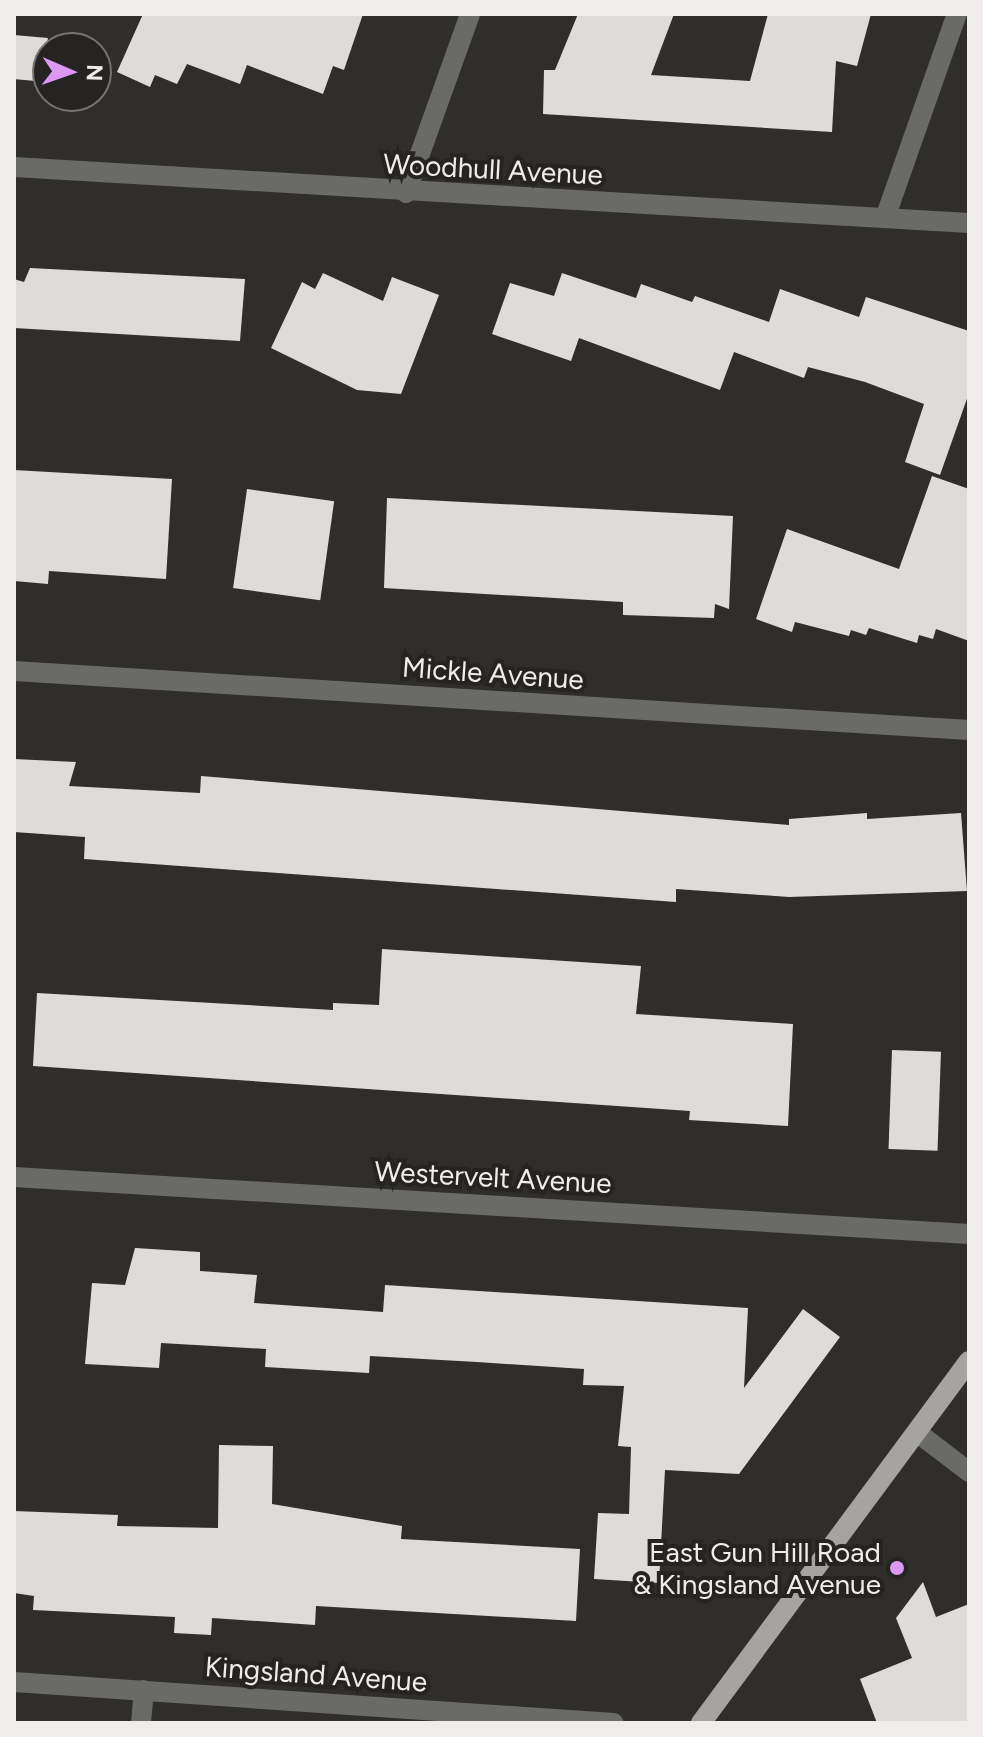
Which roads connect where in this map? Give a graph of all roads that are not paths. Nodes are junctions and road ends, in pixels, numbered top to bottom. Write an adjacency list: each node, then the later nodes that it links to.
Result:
1 (470, 14): 4 (street)
2 (957, 14): 5 (street)
3 (14, 167): 4 (street, Woodhull Avenue)
4 (406, 193): 5 (street, Woodhull Avenue)
5 (885, 218): 6 (street, Woodhull Avenue)
6 (969, 223)
7 (14, 671): 8 (street, Mickle Avenue)
8 (969, 730)
9 (14, 1177): 10 (street, Westervelt Avenue)
10 (969, 1234)
11 (969, 1361): 12 (main road)
12 (918, 1433): 13 (street); 19 (main road)
13 (969, 1472)
14 (14, 1682): 15 (street, Kingsland Avenue)
15 (144, 1690): 16 (street, Kingsland Avenue); 17 (street)
16 (382, 1715): 18 (street, Kingsland Avenue)
17 (141, 1723)
18 (614, 1723)
19 (701, 1723)

